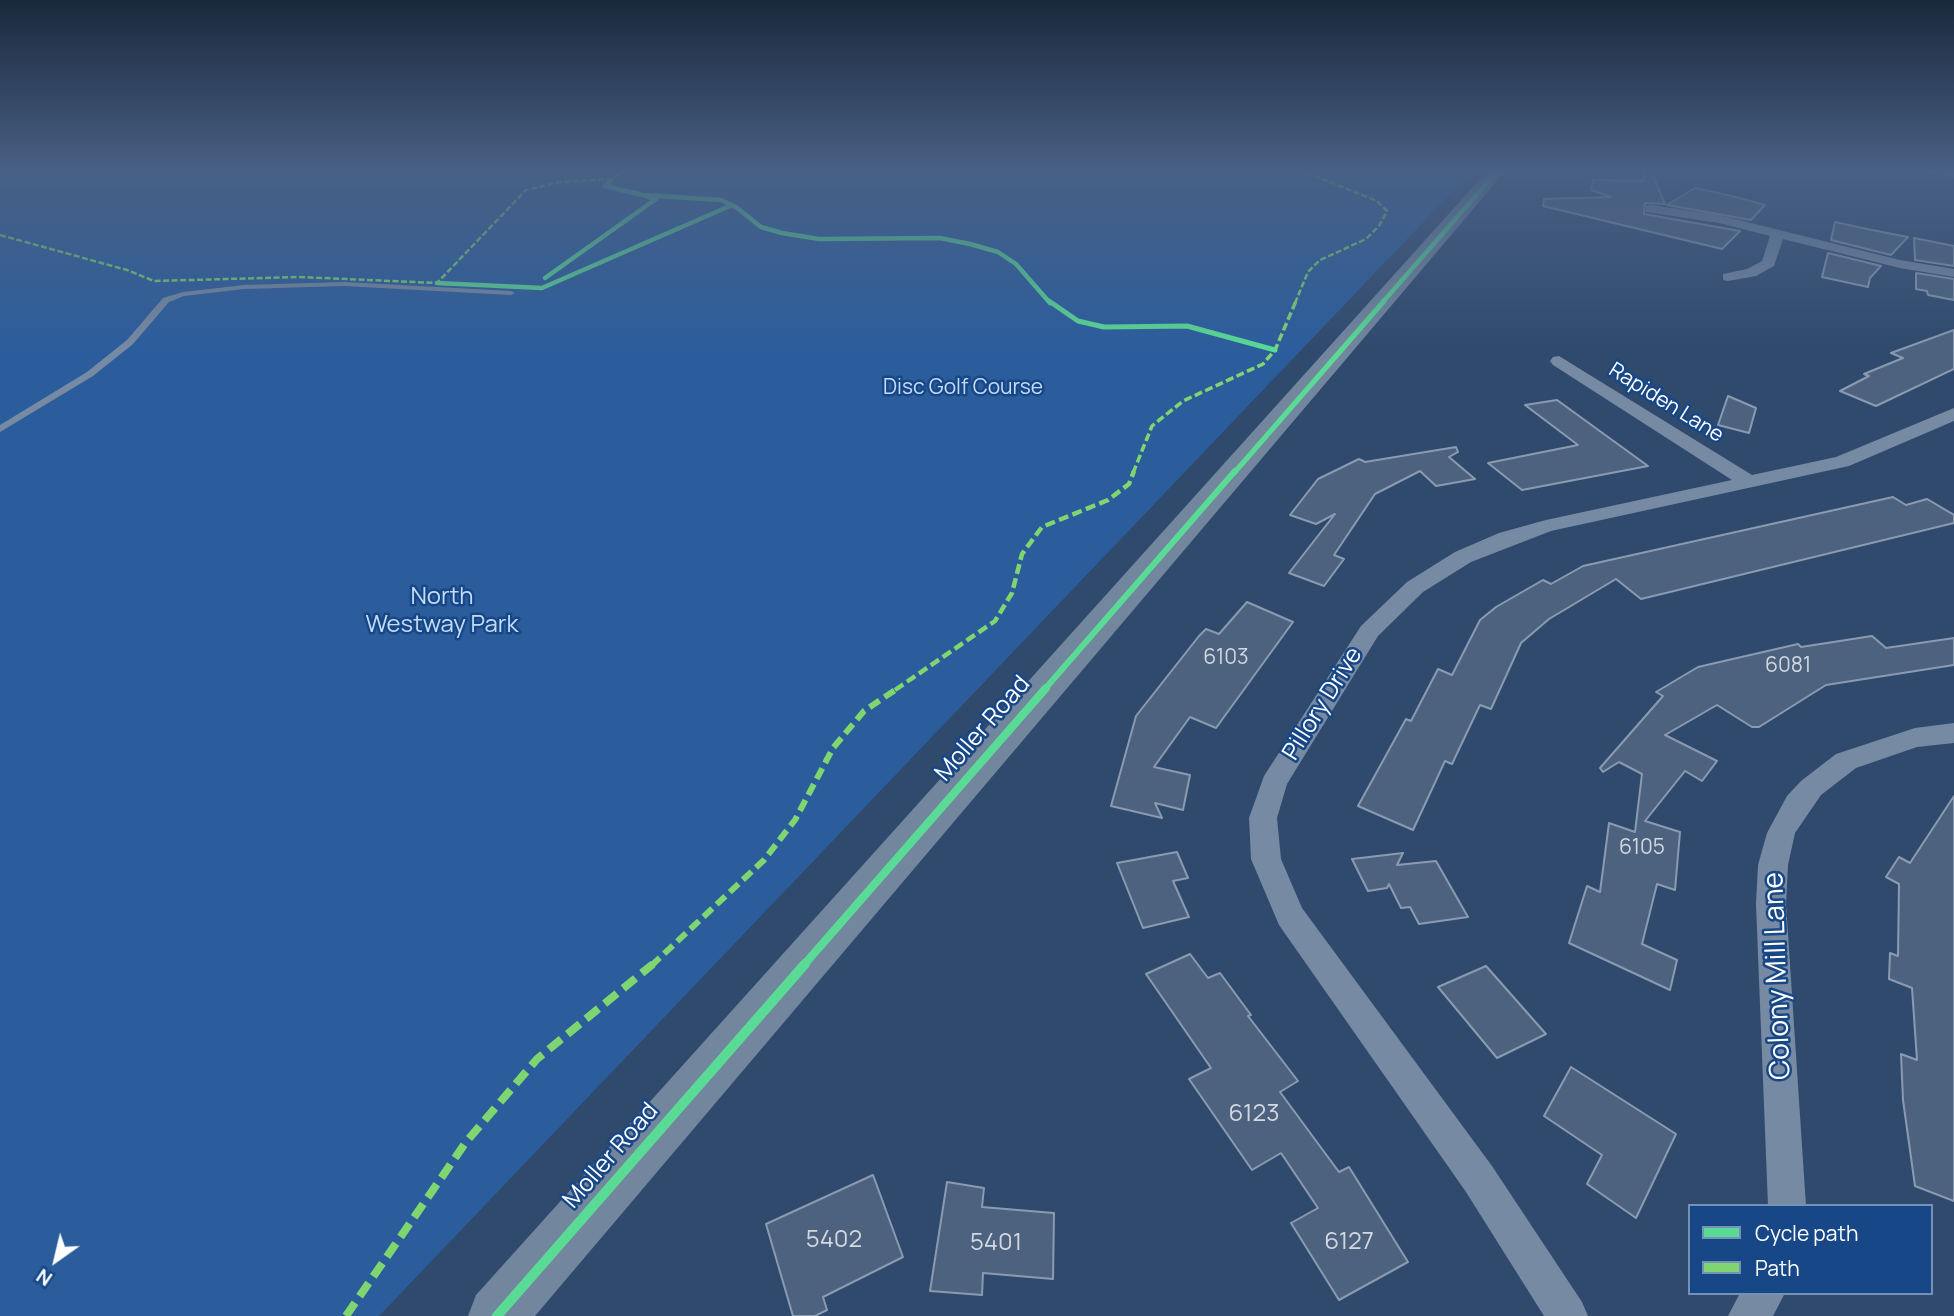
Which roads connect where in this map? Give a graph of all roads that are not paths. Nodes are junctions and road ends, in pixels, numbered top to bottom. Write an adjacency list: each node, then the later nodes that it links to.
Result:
1 (1447, 229): 14 (street, Moller Road)
2 (1758, 229): 3 (street)
3 (1777, 234): 4 (street); 5 (street)
4 (1954, 273)
5 (1728, 277)
6 (510, 293): 9 (lane)
7 (1559, 361): 10 (street, Rapiden Lane)
8 (1954, 414): 10 (street, Pillory Drive)
9 (0, 429)
10 (1749, 482): 15 (street, Pillory Drive)
11 (1954, 733): 12 (street, Colony Mill Lane)
12 (1787, 1204)
13 (1764, 1295): 16 (street)
14 (498, 1316)
15 (1568, 1316)
16 (1748, 1316)

